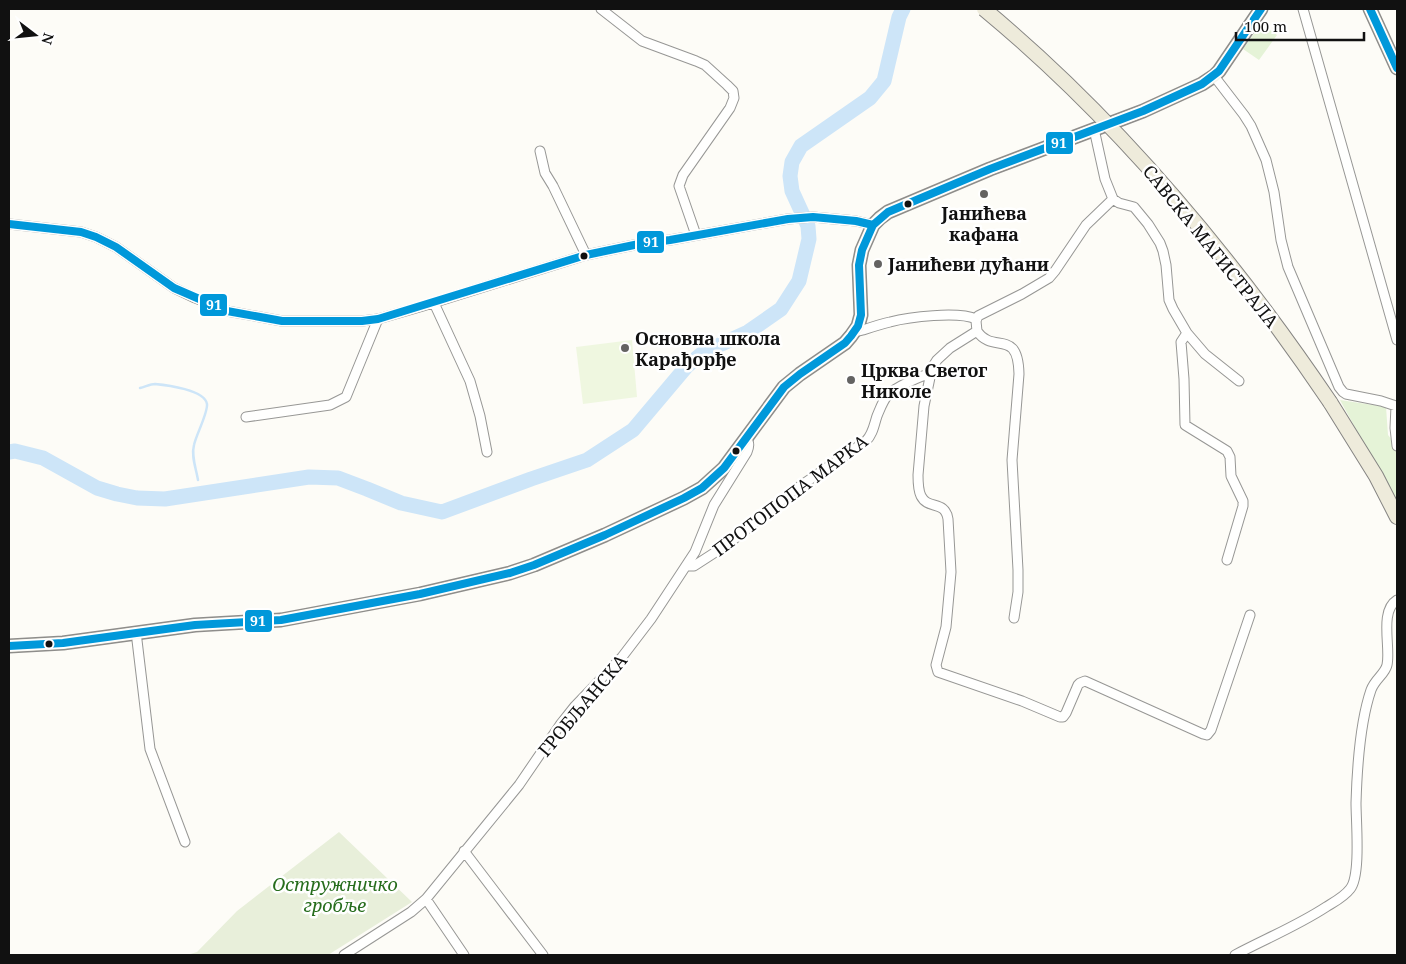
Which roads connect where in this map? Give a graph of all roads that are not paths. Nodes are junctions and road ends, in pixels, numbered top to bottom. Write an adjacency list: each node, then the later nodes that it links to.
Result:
1 (601, 9): 13 (street)
2 (984, 9): 28 (main road, САВСКА МАГИСТРАЛА, bridge)
3 (1261, 9): 7 (street)
4 (1304, 9): 21 (street)
5 (1370, 9): 6 (street)
6 (1397, 68)
7 (1214, 76): 8 (street); 26 (street)
8 (1094, 129): 10 (street); 12 (street)
9 (540, 152): 14 (street)
10 (1113, 199): 16 (street); 20 (street)
11 (9, 224): 17 (street)
12 (873, 225): 13 (street); 18 (street)
13 (696, 235): 14 (street)
14 (586, 255): 15 (street)
15 (434, 303): 17 (street); 27 (street)
16 (976, 318): 18 (street); 19 (street)
17 (378, 319): 24 (street)
18 (856, 329): 25 (street)
19 (977, 331): 22 (street); 33 (street)
20 (1187, 332): 23 (street); 29 (street)
21 (1397, 340)
22 (930, 374): 30 (street, ПРОТОПОПА МАРКА); 32 (street)
23 (1239, 382)
24 (246, 417)
25 (746, 438): 30 (street, ГРОБЉАНСКА); 34 (street)
26 (1397, 446)
27 (487, 452)
28 (1397, 517)
29 (1227, 560)
30 (687, 565): 37 (street, ГРОБЉАНСКА)
31 (1397, 600): 42 (street)
32 (1250, 615)
33 (1014, 618)
34 (136, 632): 35 (street); 36 (street)
35 (9, 646)
36 (185, 842)
37 (464, 851): 38 (street, ГРОБЉАНСКА); 41 (street)
38 (426, 899): 39 (street, ГРОБЉАНСКА); 40 (street)
39 (344, 955)
40 (464, 955)
41 (543, 955)
42 (1235, 955)

